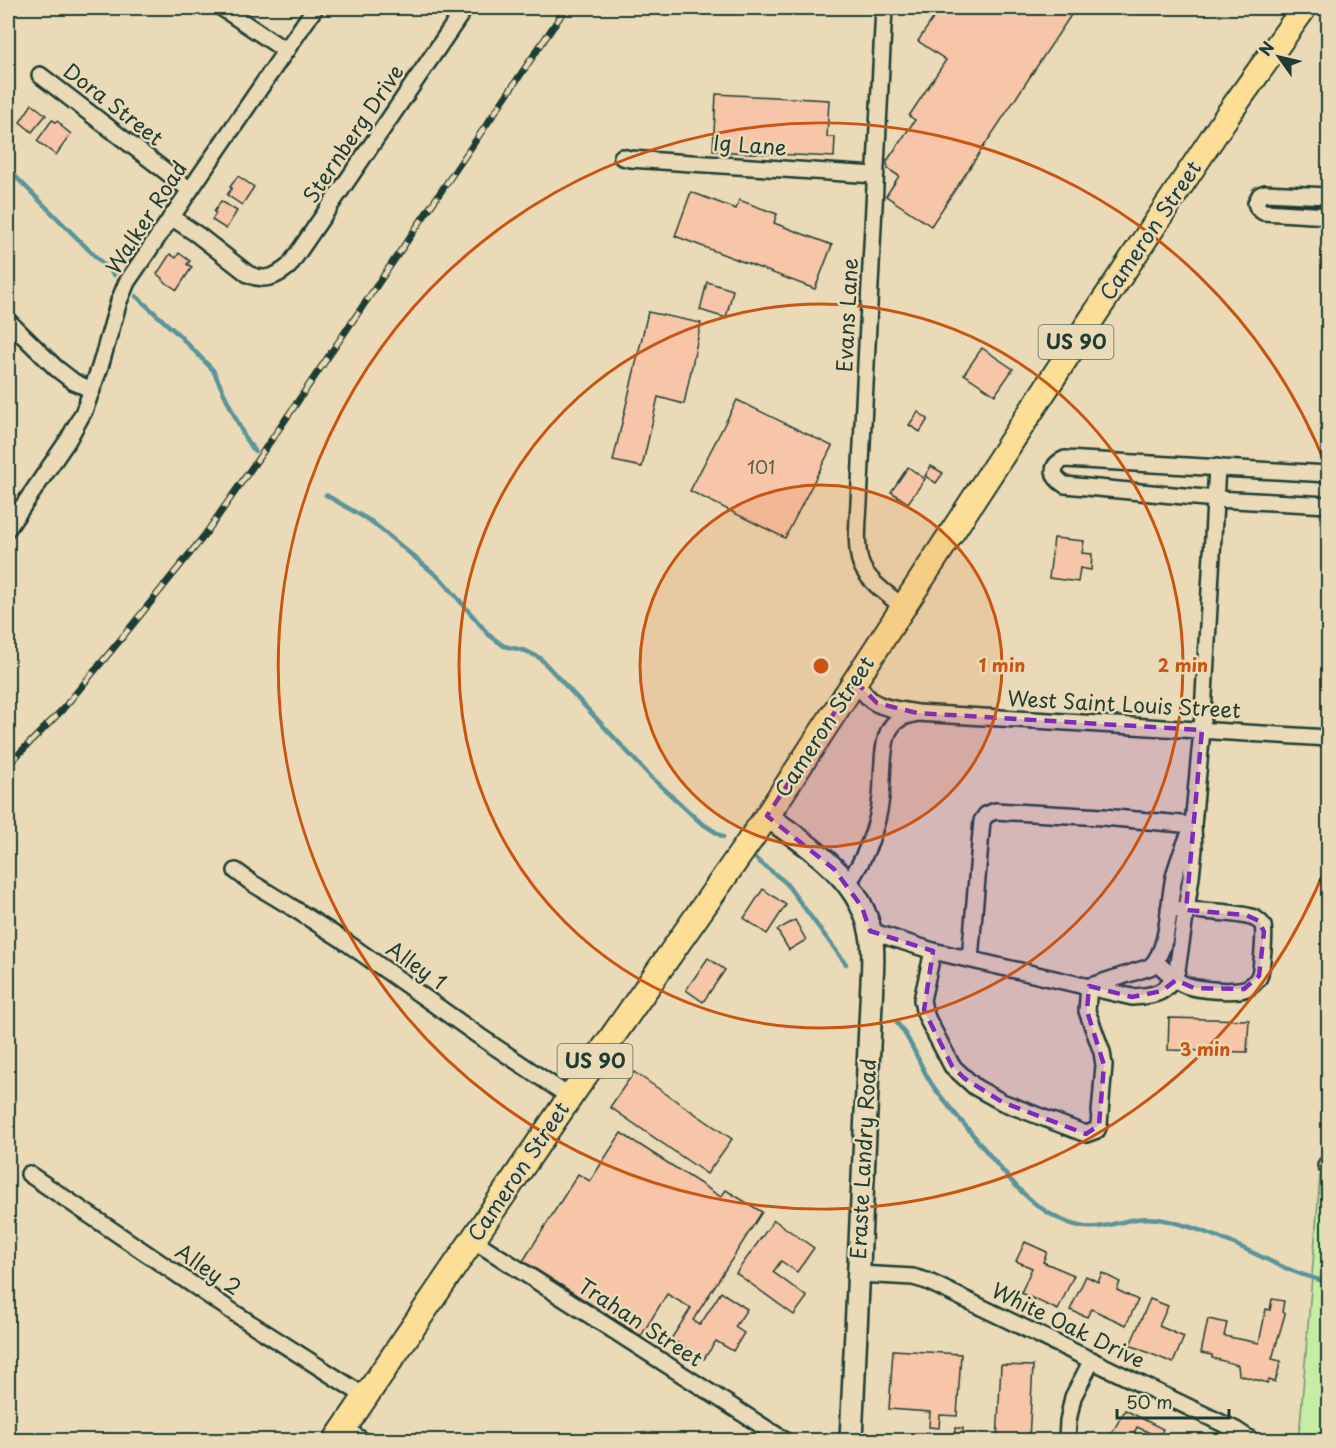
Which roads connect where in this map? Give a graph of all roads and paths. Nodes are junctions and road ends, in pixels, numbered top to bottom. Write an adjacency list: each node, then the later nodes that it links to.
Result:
1 (222, 8): 6 (street)
2 (315, 8): 6 (street, Walker Road)
3 (465, 8): 13 (street, Sternberg Drive)
4 (884, 8): 9 (street, Evans Lane)
5 (1304, 8): 21 (main road, Cameron Street / US 90)
6 (286, 51): 10 (street, Walker Road)
7 (40, 75): 10 (street, Dora Street)
8 (622, 157): 9 (street, Ig Lane)
9 (875, 175): 21 (street, Evans Lane)
10 (190, 190): 13 (street, Walker Road)
11 (1329, 196): 12 (street)
12 (1329, 216)
13 (171, 217): 15 (street, Walker Road)
14 (8, 321): 15 (street)
15 (92, 390): 20 (street, Walker Road)
16 (1218, 467): 17 (street); 18 (street); 18 (street)
17 (1329, 474)
18 (1216, 499): 19 (street); 24 (street)
19 (1329, 505)
20 (8, 528)
21 (903, 607): 22 (main road, Cameron Street / US 90)
22 (855, 681): 23 (street); 26 (main road, Cameron Street / US 90)
23 (917, 713): 24 (street, West Saint Louis Street); 29 (street)
24 (1202, 730): 25 (street, West Saint Louis Street); 27 (street)
25 (1329, 738)
26 (766, 816): 29 (street, Eraste Landry Road); 38 (main road, Cameron Street / US 90)
27 (1193, 825): 30 (street); 31 (street); 34 (street)
28 (236, 871): 38 (street, Alley 1)
29 (848, 883): 32 (street, Eraste Landry Road)
30 (1169, 909): 31 (street); 35 (street)
31 (1186, 910): 36 (street); 36 (street)
32 (870, 931): 33 (street); 41 (street, Eraste Landry Road)
33 (933, 951): 34 (street); 37 (street)
34 (970, 959): 37 (street)
35 (1156, 962): 36 (street); 37 (street)
36 (1174, 978): 37 (street)
37 (1089, 986)
38 (570, 1097): 40 (main road, Cameron Street / US 90)
39 (29, 1174): 43 (street, Alley 2)
40 (472, 1240): 43 (main road, Cameron Street / US 90); 45 (street, Trahan Street)
41 (858, 1274): 42 (street, White Oak Drive); 46 (street, Eraste Landry Road)
42 (1092, 1360): 47 (street); 48 (street, White Oak Drive)
43 (366, 1397): 44 (main road, Cameron Street / US 90)
44 (347, 1436)
45 (784, 1440)
46 (851, 1440)
47 (1067, 1440)
48 (1251, 1440)

